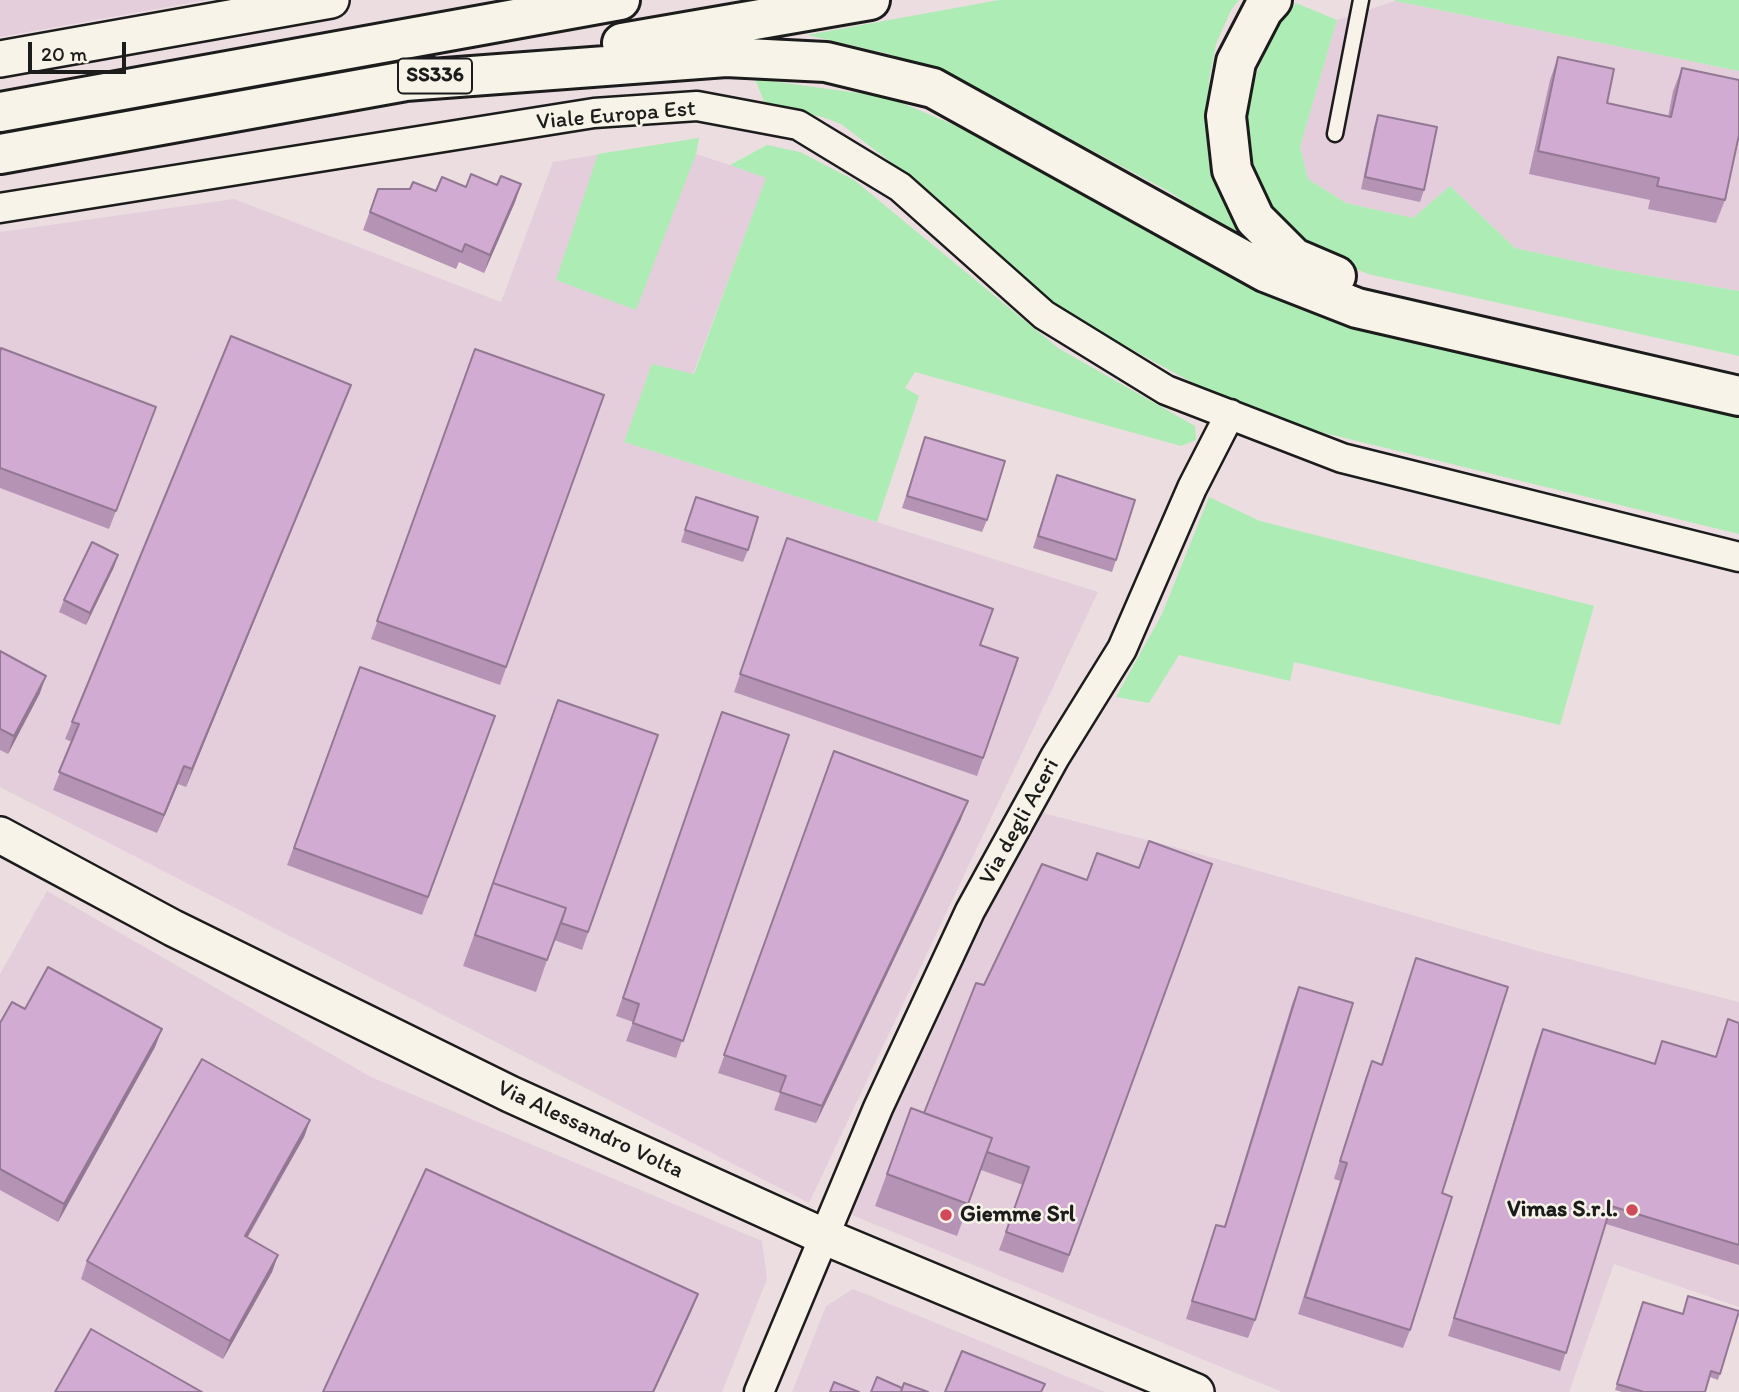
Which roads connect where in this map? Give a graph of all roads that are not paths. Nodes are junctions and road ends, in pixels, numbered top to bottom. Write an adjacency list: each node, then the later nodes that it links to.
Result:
1 (331, 0): 6 (street)
2 (620, 0): 8 (highway, SS336)
3 (870, 0): 7 (highway, SS336)
4 (1272, 0): 12 (highway)
5 (1362, 0): 9 (lane)
6 (0, 59)
7 (405, 81): 10 (highway, SS336); 13 (highway)
8 (0, 112)
9 (1335, 134)
10 (0, 155)
11 (0, 208): 14 (street, Viale Europa Est)
12 (1739, 374)
13 (1739, 396)
14 (1230, 414): 15 (street, Viale Europa Est); 17 (street, Via degli Aceri)
15 (1739, 557)
16 (0, 835): 17 (street, Via Alessandro Volta)
17 (823, 1236): 18 (street, Via degli Aceri); 19 (street, Via Alessandro Volta)
18 (759, 1392)
19 (1196, 1392)

